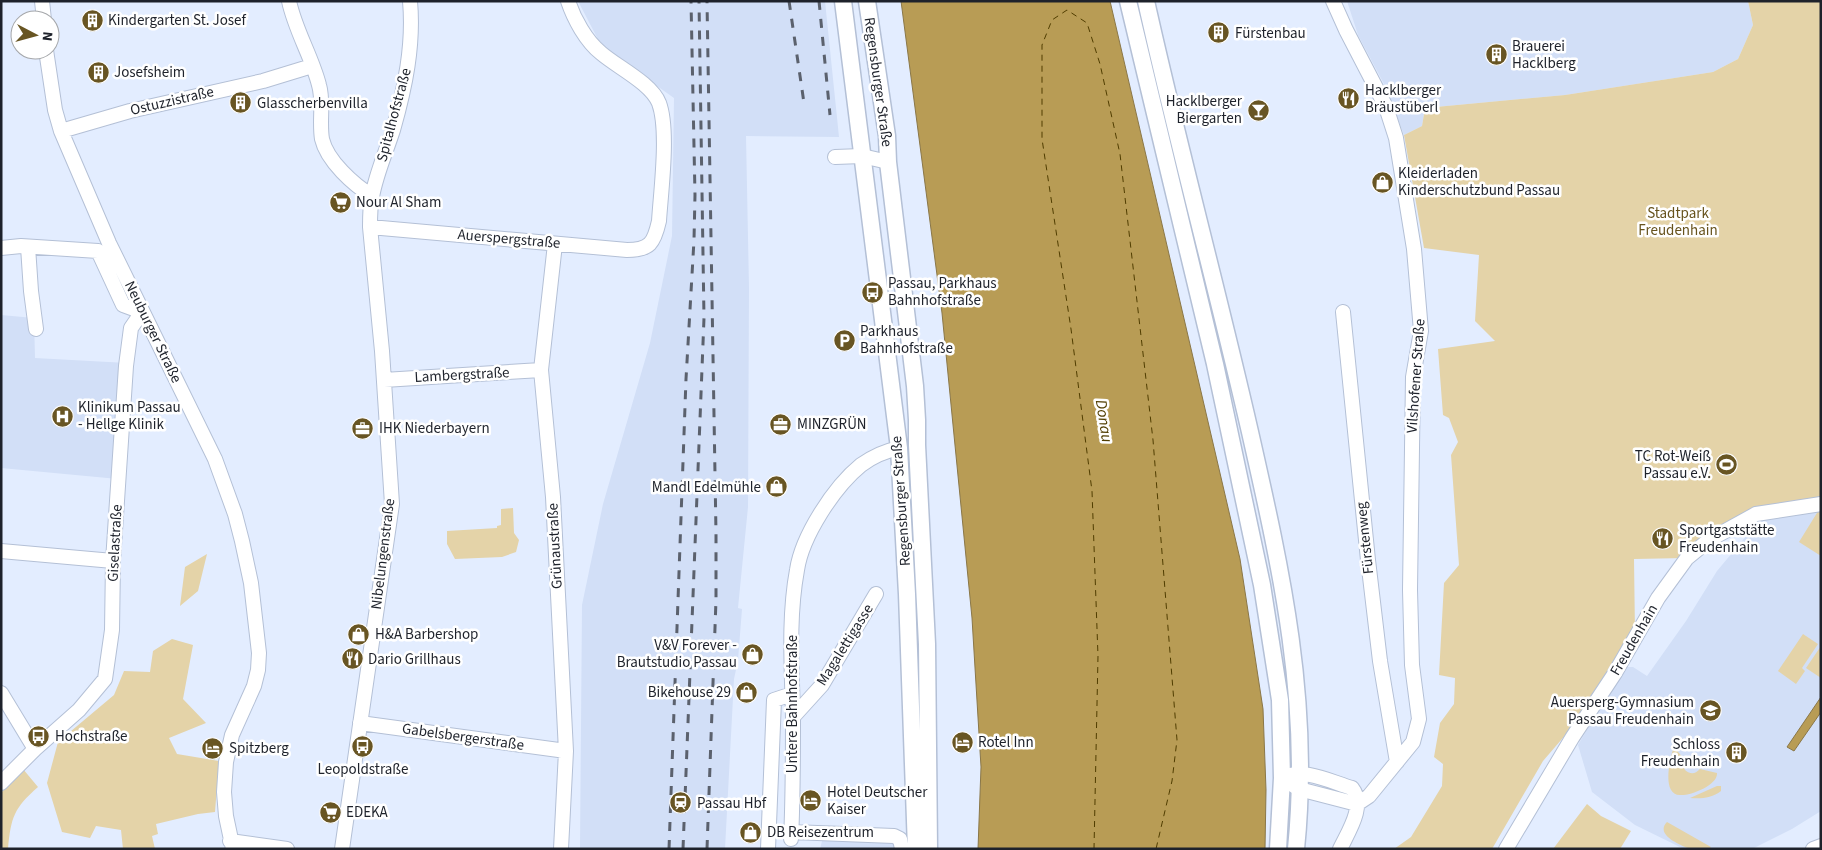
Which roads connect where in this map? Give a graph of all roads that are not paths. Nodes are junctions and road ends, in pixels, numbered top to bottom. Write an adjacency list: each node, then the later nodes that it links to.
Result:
1 (289, 1): 10 (street)
2 (410, 1): 15 (street, Spitalhofstraße)
3 (568, 1): 17 (street, Auerspergstraße)
4 (843, 1): 12 (main road, Regensburger Straße)
5 (867, 1): 14 (main road, Regensburger Straße)
6 (1128, 1): 38 (main road)
7 (1146, 1): 39 (main road)
8 (1333, 1): 37 (street, Vilshofener Straße)
9 (48, 60): 11 (street, Neuburger Straße)
10 (312, 66): 11 (street, Ostuzzistraße); 15 (street)
11 (61, 131): 20 (street, Neuburger Straße)
12 (862, 156): 13 (street, Regensburger Straße); 14 (street, Regensburger Straße); 26 (main road, Regensburger Straße)
13 (835, 158)
14 (888, 162): 25 (main road, Regensburger Straße)
15 (372, 196): 16 (street, Spitalhofstraße)
16 (370, 227): 17 (street, Auerspergstraße); 24 (street, Nibelungenstraße)
17 (555, 244): 23 (street, Grünaustraße)
18 (28, 247): 19 (street); 20 (street); 22 (street)
19 (1, 248)
20 (142, 312): 29 (street, Giselastraße); 43 (street, Neuburger Straße)
21 (1343, 312): 37 (street, Fürstenweg)
22 (36, 329)
23 (540, 370): 24 (street, Lambergstraße); 36 (street, Grünaustraße)
24 (384, 380): 34 (street, Nibelungenstraße)
25 (916, 445): 26 (main road); 50 (main road, Regensburger Straße)
26 (899, 448): 32 (street, Untere Bahnhofstraße); 49 (main road, Regensburger Straße)
27 (1821, 504): 54 (street, Freudenhain)
28 (1, 551): 29 (street)
29 (113, 561): 35 (street, Giselastraße)
30 (876, 594): 33 (street, Magalettigasse)
31 (1, 693): 35 (street)
32 (792, 694): 33 (street, Untere Bahnhofstraße); 48 (street)
33 (793, 717): 42 (street, Untere Bahnhofstraße)
34 (360, 723): 36 (street, Gabelsbergerstraße); 46 (street, Nibelungenstraße)
35 (35, 749): 40 (street, Giselastraße)
36 (566, 750): 47 (street, Grünaustraße)
37 (1397, 762): 41 (street, Vilshofener Straße)
38 (1282, 778): 39 (street); 51 (main road)
39 (1300, 781): 41 (street); 52 (main road)
40 (1, 783)
41 (1357, 804): 53 (street)
42 (901, 844)
43 (232, 845): 45 (street)
44 (1821, 846): 55 (street)
45 (287, 849)
46 (342, 849)
47 (561, 849)
48 (768, 849)
49 (916, 849)
50 (929, 849)
51 (1278, 849)
52 (1296, 849)
53 (1340, 849)
54 (1506, 849)
55 (1813, 849)

